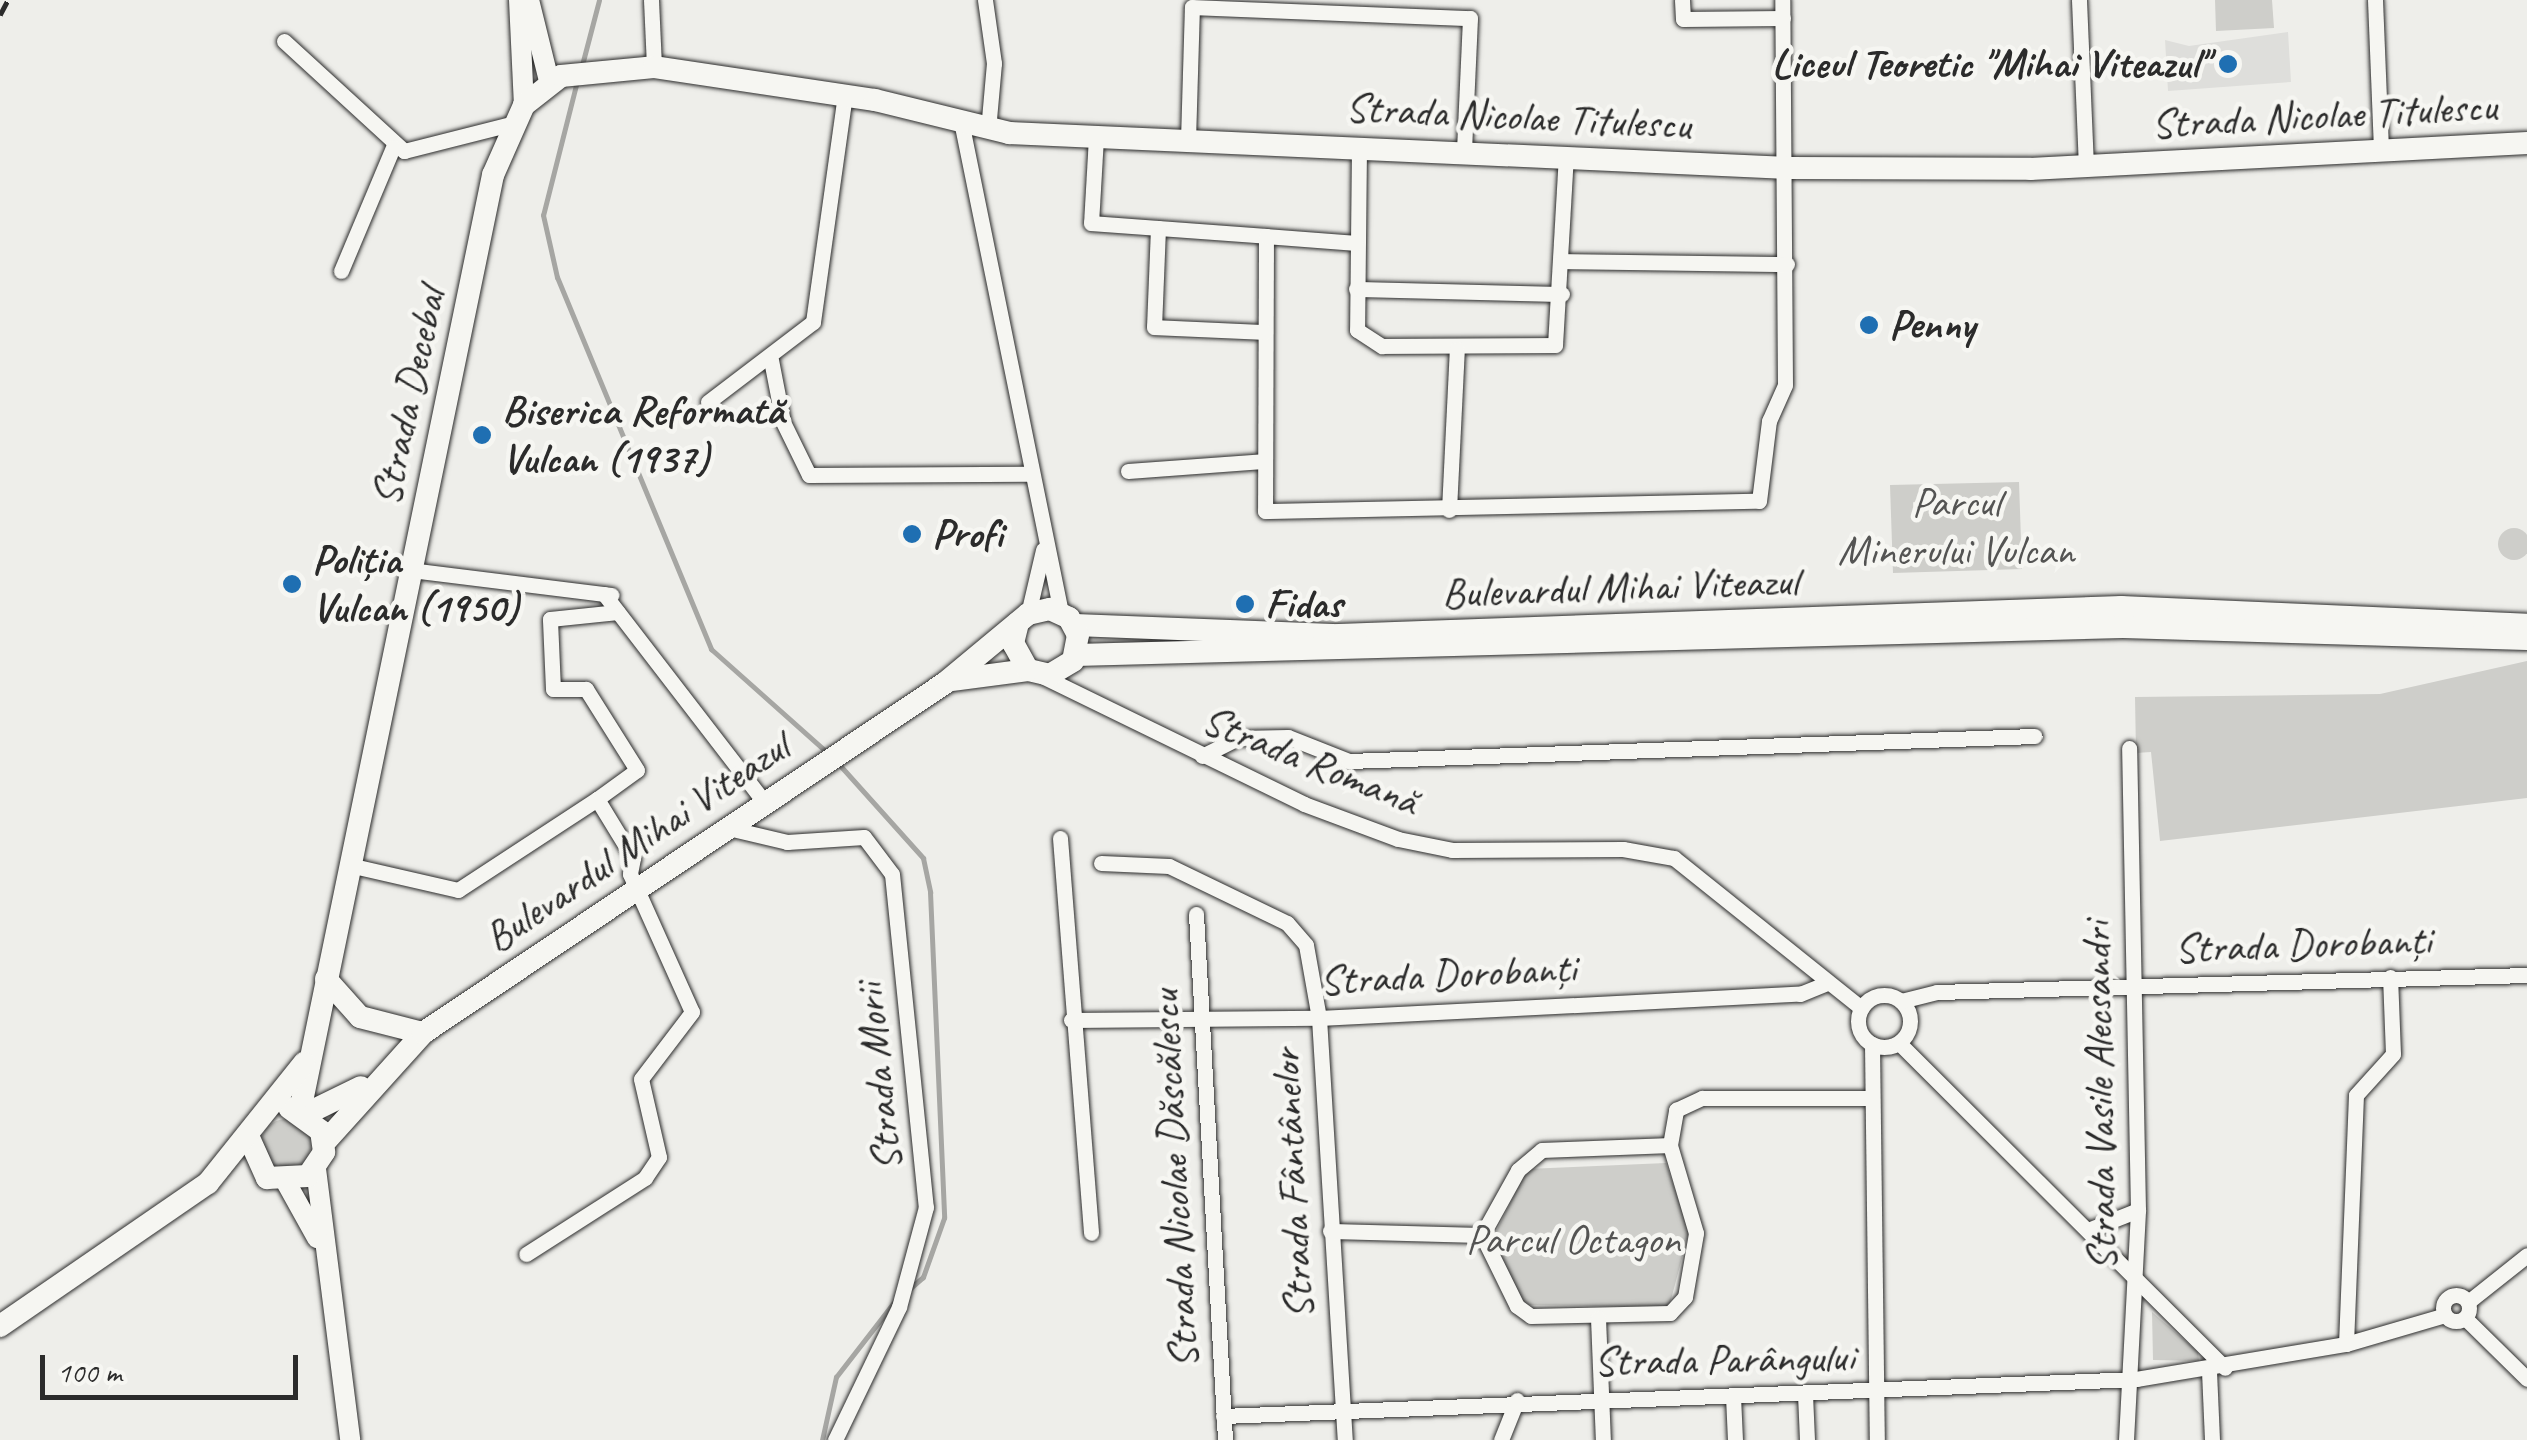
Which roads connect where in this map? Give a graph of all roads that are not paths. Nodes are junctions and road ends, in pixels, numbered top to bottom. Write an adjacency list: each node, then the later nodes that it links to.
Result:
1 (518, 0): 14 (street)
2 (529, 0): 12 (street)
3 (650, 0): 11 (street)
4 (986, 0): 16 (street)
5 (1682, 0): 9 (street)
6 (1782, 0): 9 (street)
7 (2079, 0): 25 (street)
8 (2375, 0): 23 (street)
9 (1782, 18): 26 (street)
10 (284, 41): 20 (street)
11 (654, 67): 12 (main road, Strada Nicolae Titulescu); 13 (main road, Strada Nicolae Titulescu)
12 (549, 82): 14 (main road, Strada Nicolae Titulescu)
13 (844, 95): 15 (main road, Strada Nicolae Titulescu); 37 (street)
14 (517, 114): 20 (street); 44 (main road, Strada Decebal)
15 (962, 126): 16 (main road, Strada Nicolae Titulescu); 41 (street)
16 (988, 130): 17 (main road, Strada Nicolae Titulescu)
17 (1096, 137): 18 (main road, Strada Nicolae Titulescu); 27 (street)
18 (1188, 140): 21 (main road, Strada Nicolae Titulescu); 22 (street)
19 (2527, 143): 23 (main road, Strada Nicolae Titulescu)
20 (393, 147): 32 (street)
21 (1359, 147): 22 (main road, Strada Nicolae Titulescu); 29 (street)
22 (1464, 152): 24 (main road, Strada Nicolae Titulescu)
23 (2380, 152): 25 (main road, Strada Nicolae Titulescu)
24 (1566, 157): 26 (main road, Strada Nicolae Titulescu); 30 (street)
25 (2086, 166): 26 (main road, Strada Nicolae Titulescu)
26 (1788, 168): 31 (street)
27 (1158, 228): 28 (street); 35 (street)
28 (1266, 236): 29 (street); 35 (street)
29 (1356, 243): 33 (street)
30 (1562, 260): 31 (street); 34 (street)
31 (1787, 264): 42 (street)
32 (341, 272)
33 (1356, 289): 34 (street); 36 (street)
34 (1562, 294): 36 (street)
35 (1265, 332): 39 (street)
36 (1457, 348): 42 (street)
37 (772, 360): 38 (street); 41 (street)
38 (708, 402)
39 (1263, 461): 40 (street); 42 (street)
40 (1128, 471)
41 (1029, 474): 43 (street)
42 (1449, 510)
43 (1044, 546): 46 (street); 47 (street)
44 (411, 570): 45 (street); 62 (main road, Strada Decebal)
45 (618, 612): 57 (street); 58 (street)
46 (1023, 619): 47 (main road, Bulevardul Mihai Viteazul); 51 (main road); 52 (main road, Bulevardul Mihai Viteazul)
47 (1068, 619): 48 (main road, Bulevardul Mihai Viteazul); 50 (main road)
48 (2527, 626)
49 (2527, 639): 50 (main road, Bulevardul Mihai Viteazul)
50 (1073, 660): 51 (main road, Bulevardul Mihai Viteazul); 53 (street)
51 (1033, 672): 52 (main road, Bulevardul Mihai Viteazul); 53 (street, Strada Romană)
52 (945, 682): 58 (main road, Bulevardul Mihai Viteazul)
53 (1085, 699): 56 (street, Strada Romană)
54 (2035, 736): 56 (street)
55 (2130, 748): 69 (street, Strada Vasile Alecsandri)
56 (1202, 756): 68 (street, Strada Romană)
57 (597, 798): 62 (street); 63 (street)
58 (765, 802): 59 (main road, Bulevardul Mihai Viteazul)
59 (728, 828): 63 (main road, Bulevardul Mihai Viteazul); 115 (street, Strada Morii)
60 (1060, 838): 74 (street)
61 (1101, 863): 73 (street, Strada Fântânelor)
62 (349, 866): 66 (main road, Strada Decebal)
63 (638, 888): 75 (main road, Bulevardul Mihai Viteazul); 96 (street)
64 (1196, 914): 72 (street, Strada Nicolae Dăscălescu)
65 (2527, 975): 67 (street, Strada Dorobanți)
66 (326, 978): 75 (main road); 78 (main road, Strada Decebal)
67 (2390, 978): 69 (street, Strada Dorobanți); 103 (street)
68 (1827, 983): 71 (street, Strada Romană); 73 (street, Strada Dorobanți)
69 (2135, 985): 70 (street, Strada Dorobanți); 90 (street, Strada Vasile Alecsandri)
70 (1901, 1001): 71 (street); 76 (street)
71 (1861, 1008): 77 (street)
72 (1201, 1018): 73 (street, Strada Dorobanți); 74 (street, Strada Dorobanți); 113 (street, Strada Nicolae Dăscălescu)
73 (1319, 1018): 92 (street, Strada Fântânelor)
74 (1072, 1020): 93 (street)
75 (423, 1033): 79 (main road, Bulevardul Mihai Viteazul)
76 (1898, 1043): 77 (street); 91 (street)
77 (1872, 1044): 80 (street)
78 (306, 1062): 81 (main road, Strada Decebal); 82 (main road, Strada Decebal)
79 (379, 1074): 81 (main road, Bulevardul Mihai Viteazul); 84 (main road, Bulevardul Mihai Viteazul)
80 (1871, 1098): 85 (street); 108 (street)
81 (303, 1112): 82 (main road); 84 (main road)
82 (265, 1115): 83 (main road)
83 (249, 1138): 87 (main road); 88 (main road)
84 (324, 1142): 86 (main road)
85 (1670, 1145): 94 (street); 101 (street)
86 (316, 1169): 89 (main road); 95 (street)
87 (258, 1171): 88 (main road); 89 (main road)
88 (208, 1183): 102 (main road)
89 (287, 1184): 95 (street)
90 (2138, 1210): 91 (street); 98 (street, Strada Vasile Alecsandri)
91 (2088, 1230): 98 (street)
92 (1330, 1231): 94 (street); 112 (street, Strada Fântânelor)
93 (1090, 1234)
94 (1482, 1235): 101 (street)
95 (321, 1244): 114 (street)
96 (526, 1254)
97 (2527, 1254): 99 (street)
98 (2137, 1282): 104 (street); 106 (street, Strada Vasile Alecsandri)
99 (2467, 1310): 100 (street); 100 (street, Strada Parângului); 105 (street)
100 (2445, 1314): 103 (street, Strada Parângului)
101 (1598, 1318): 109 (street)
102 (0, 1326)
103 (2346, 1344): 104 (street, Strada Parângului)
104 (2217, 1370): 106 (street, Strada Parângului); 124 (street)
105 (2525, 1374)
106 (2136, 1379): 108 (street, Strada Parângului); 123 (street, Strada Vasile Alecsandri)
107 (1804, 1394): 108 (street, Strada Parângului); 110 (street, Strada Parângului); 121 (street)
108 (1876, 1394): 122 (street)
109 (1602, 1396): 110 (street, Strada Parângului); 111 (street, Strada Parângului); 119 (street)
110 (1733, 1396): 120 (street)
111 (1517, 1400): 112 (street, Strada Parângului); 118 (street)
112 (1343, 1411): 113 (street, Strada Parângului); 117 (street, Strada Fântânelor)
113 (1223, 1416): 116 (street, Strada Nicolae Dăscălescu)
114 (350, 1440)
115 (835, 1440)
116 (1225, 1440)
117 (1345, 1440)
118 (1501, 1440)
119 (1604, 1440)
120 (1735, 1440)
121 (1807, 1440)
122 (1877, 1440)
123 (2126, 1440)
124 (2212, 1440)

